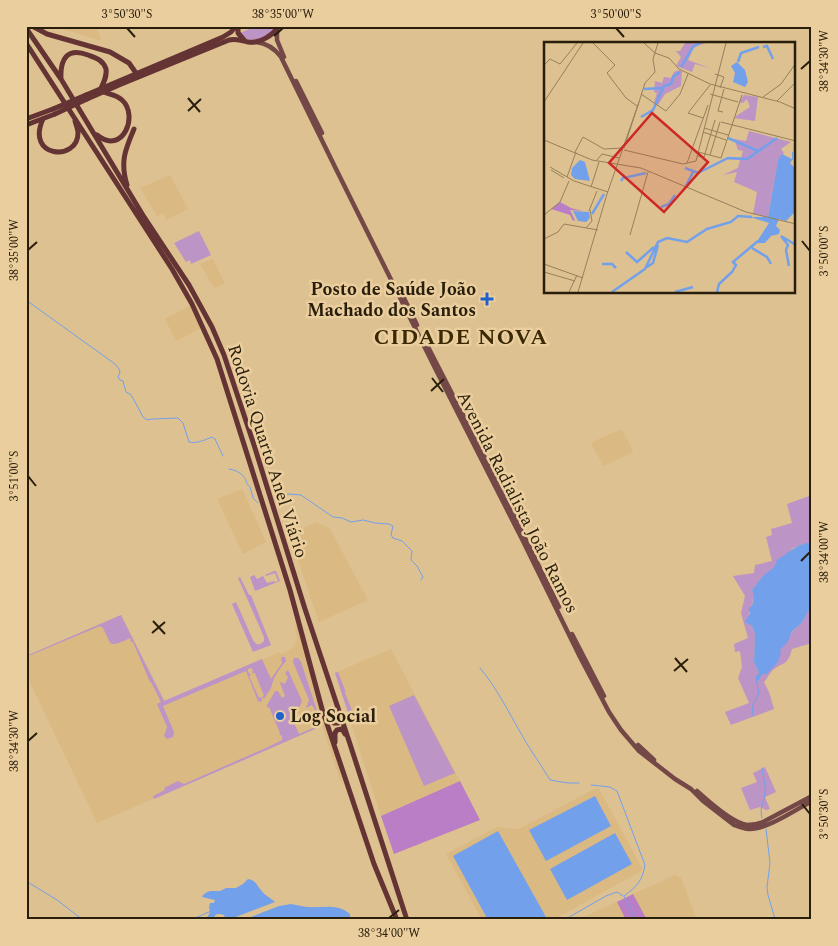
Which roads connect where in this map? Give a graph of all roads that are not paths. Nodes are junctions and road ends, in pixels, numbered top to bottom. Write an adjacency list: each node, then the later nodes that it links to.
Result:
1 (32, 26): 8 (highway)
2 (237, 26): 5 (highway); 8 (highway)
3 (26, 28): 9 (highway, Rodovia Quarto Anel Viário)
4 (278, 28): 6 (highway); 27 (main road, Avenida Radialista João Ramos)
5 (244, 41): 6 (highway); 10 (highway)
6 (255, 42): 27 (main road, Avenida Radialista João Ramos)
7 (26, 43): 12 (highway, Rodovia Quarto Anel Viário)
8 (136, 73): 10 (highway)
9 (61, 79): 10 (highway); 17 (highway, Rodovia Quarto Anel Viário)
10 (102, 90): 11 (highway, bridge); 17 (highway)
11 (54, 111): 13 (highway); 14 (highway)
12 (74, 116): 14 (highway); 19 (highway, Rodovia Quarto Anel Viário)
13 (26, 119)
14 (43, 119): 15 (highway)
15 (26, 126)
16 (134, 129): 18 (highway)
17 (92, 130): 18 (highway, Rodovia Quarto Anel Viário)
18 (129, 192): 20 (highway, Rodovia Quarto Anel Viário)
19 (172, 269): 20 (highway); 22 (highway, Rodovia Quarto Anel Viário)
20 (181, 271): 21 (highway, Rodovia Quarto Anel Viário)
21 (275, 514): 22 (highway); 23 (highway, Rodovia Quarto Anel Viário)
22 (266, 519): 24 (highway, Rodovia Quarto Anel Viário)
23 (338, 705): 24 (highway); 25 (highway, Rodovia Quarto Anel Viário)
24 (322, 709): 26 (highway, Rodovia Quarto Anel Viário)
25 (350, 744): 26 (highway); 32 (highway, Rodovia Quarto Anel Viário)
26 (336, 751): 31 (highway, Rodovia Quarto Anel Viário)
27 (654, 761): 30 (main road)
28 (812, 796): 30 (main road)
29 (812, 801): 30 (main road)
30 (734, 822)
31 (396, 920)
32 (407, 920)

